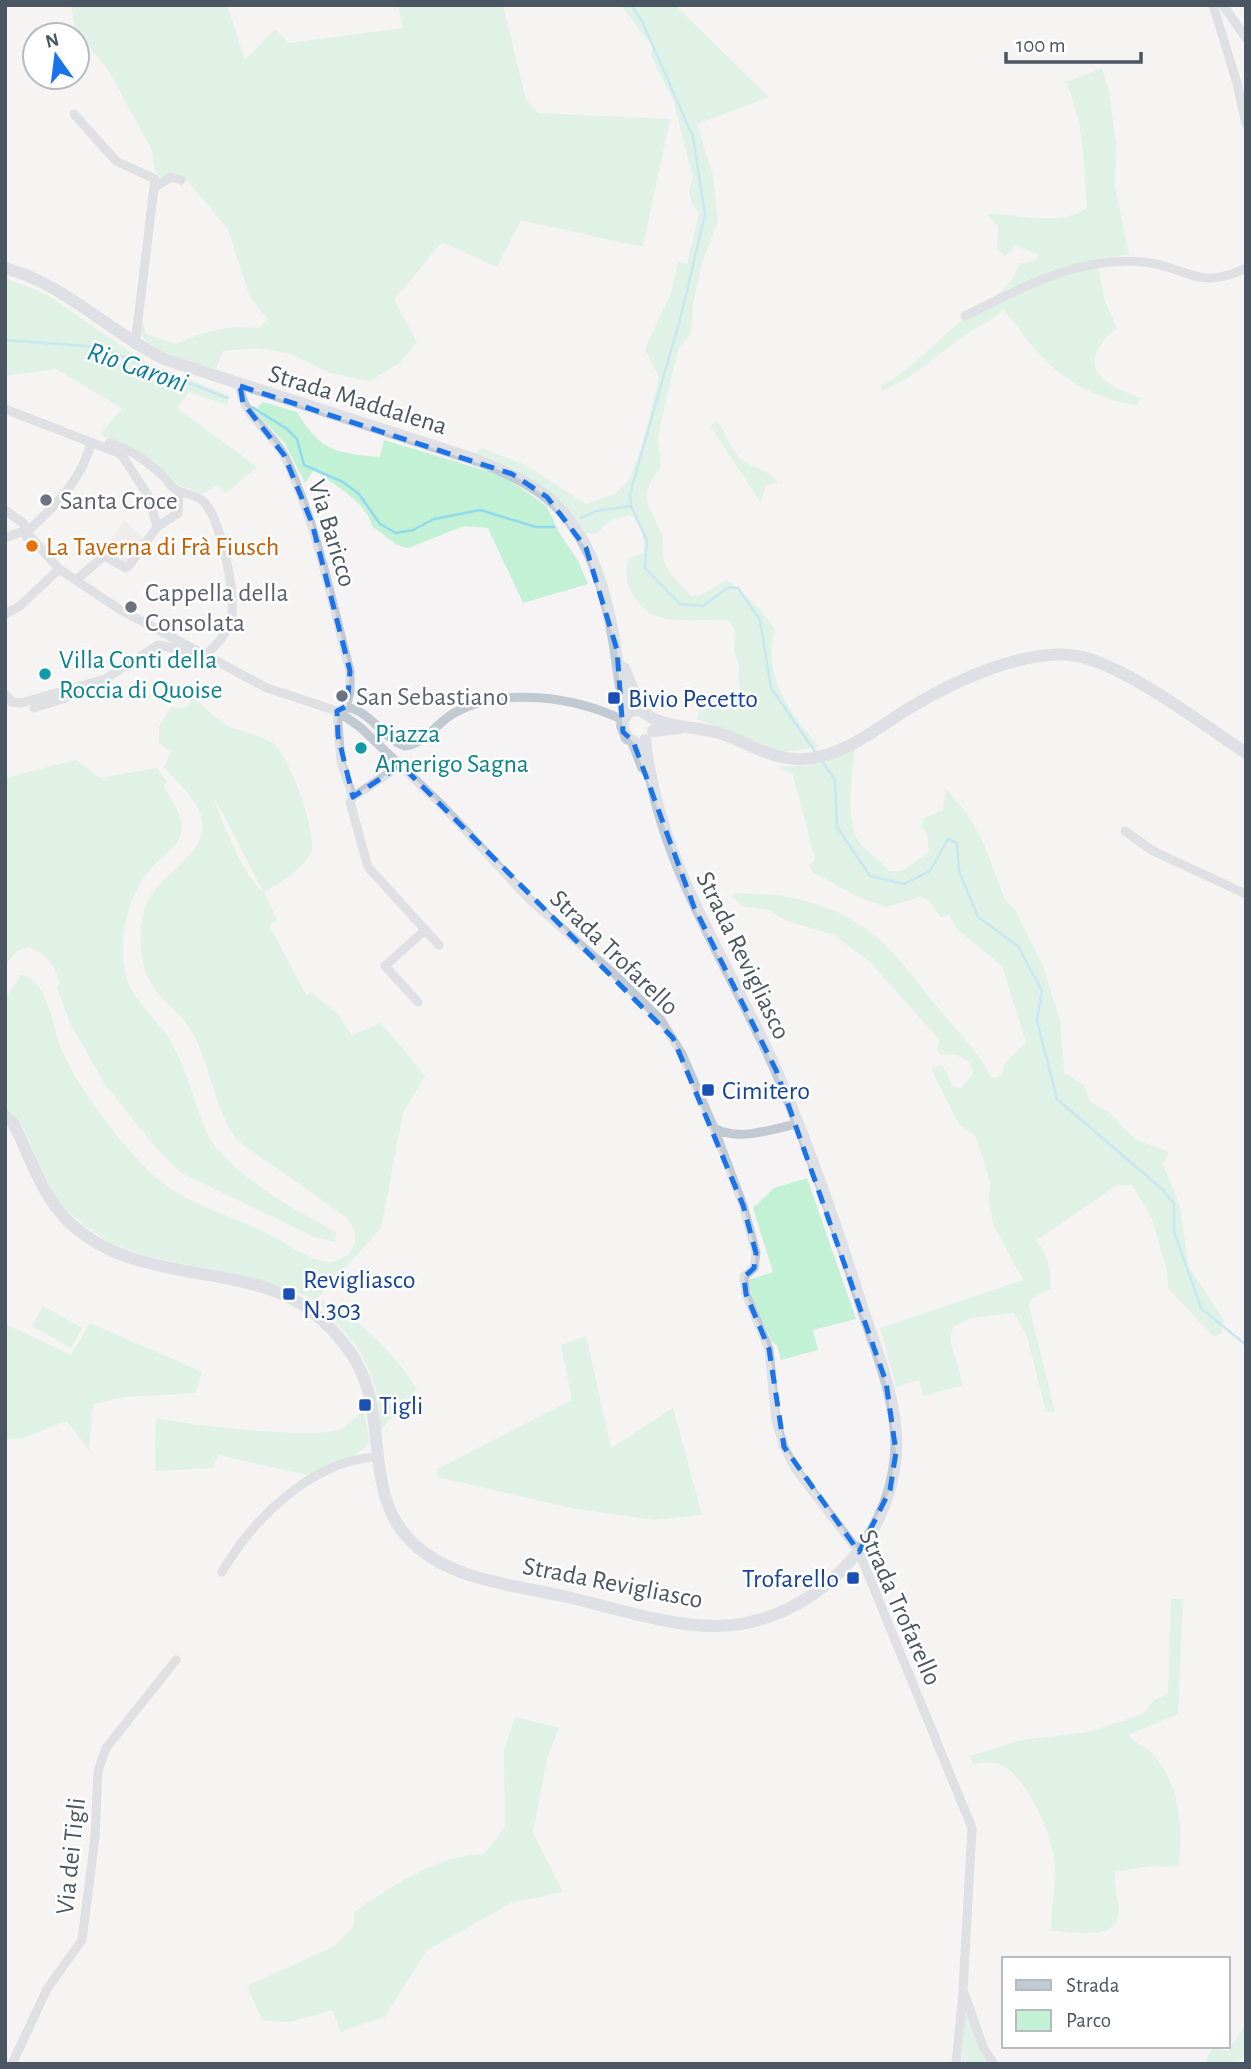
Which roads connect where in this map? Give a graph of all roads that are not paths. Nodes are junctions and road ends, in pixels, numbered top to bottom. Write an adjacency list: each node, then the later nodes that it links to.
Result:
1 (1213, 5): 5 (street)
2 (1223, 5): 3 (street)
3 (1246, 38)
4 (74, 114): 7 (street)
5 (1246, 124)
6 (181, 180): 7 (street)
7 (157, 186): 11 (street)
8 (5, 268): 11 (street, Strada Maddalena)
9 (1246, 268): 10 (street)
10 (965, 316)
11 (135, 345): 12 (street, Strada Maddalena)
12 (240, 386): 24 (street, Strada Maddalena); 29 (street, Via Baricco)
13 (5, 409): 14 (street)
14 (91, 442): 15 (street); 17 (street); 18 (street)
15 (178, 491): 17 (street); 25 (street)
16 (5, 510): 18 (street)
17 (157, 527): 22 (street)
18 (27, 532): 20 (street)
19 (5, 538): 20 (street)
20 (45, 555): 21 (street)
21 (59, 569): 22 (street); 23 (street)
22 (76, 580): 25 (street)
23 (5, 614)
24 (617, 650): 30 (street, Strada Maddalena); 31 (street, Strada Maddalena)
25 (206, 655): 26 (street); 29 (street)
26 (88, 684): 27 (street); 28 (street)
27 (5, 694)
28 (34, 708)
29 (341, 709): 30 (street); 33 (street); 34 (street)
30 (624, 718): 31 (street); 31 (street, Strada Revigliasco)
31 (645, 728): 32 (street); 41 (street, Strada Revigliasco)
32 (1246, 753)
33 (401, 765): 34 (street); 42 (street, Strada Trofarello)
34 (353, 797): 37 (street)
35 (1125, 831): 36 (street)
36 (1246, 894)
37 (425, 930): 38 (street); 39 (street)
38 (439, 945)
39 (418, 1002)
40 (5, 1116): 43 (street, Strada Revigliasco)
41 (797, 1124): 42 (street); 44 (street, Strada Revigliasco)
42 (714, 1128): 44 (street, Strada Trofarello)
43 (377, 1457): 44 (street, Strada Revigliasco); 45 (street)
44 (859, 1552): 47 (street, Strada Trofarello)
45 (222, 1572)
46 (176, 1660): 48 (street, Via dei Tigli)
47 (963, 1990): 49 (street); 50 (street, Strada Trofarello)
48 (12, 2064)
49 (956, 2064)
50 (994, 2064)

